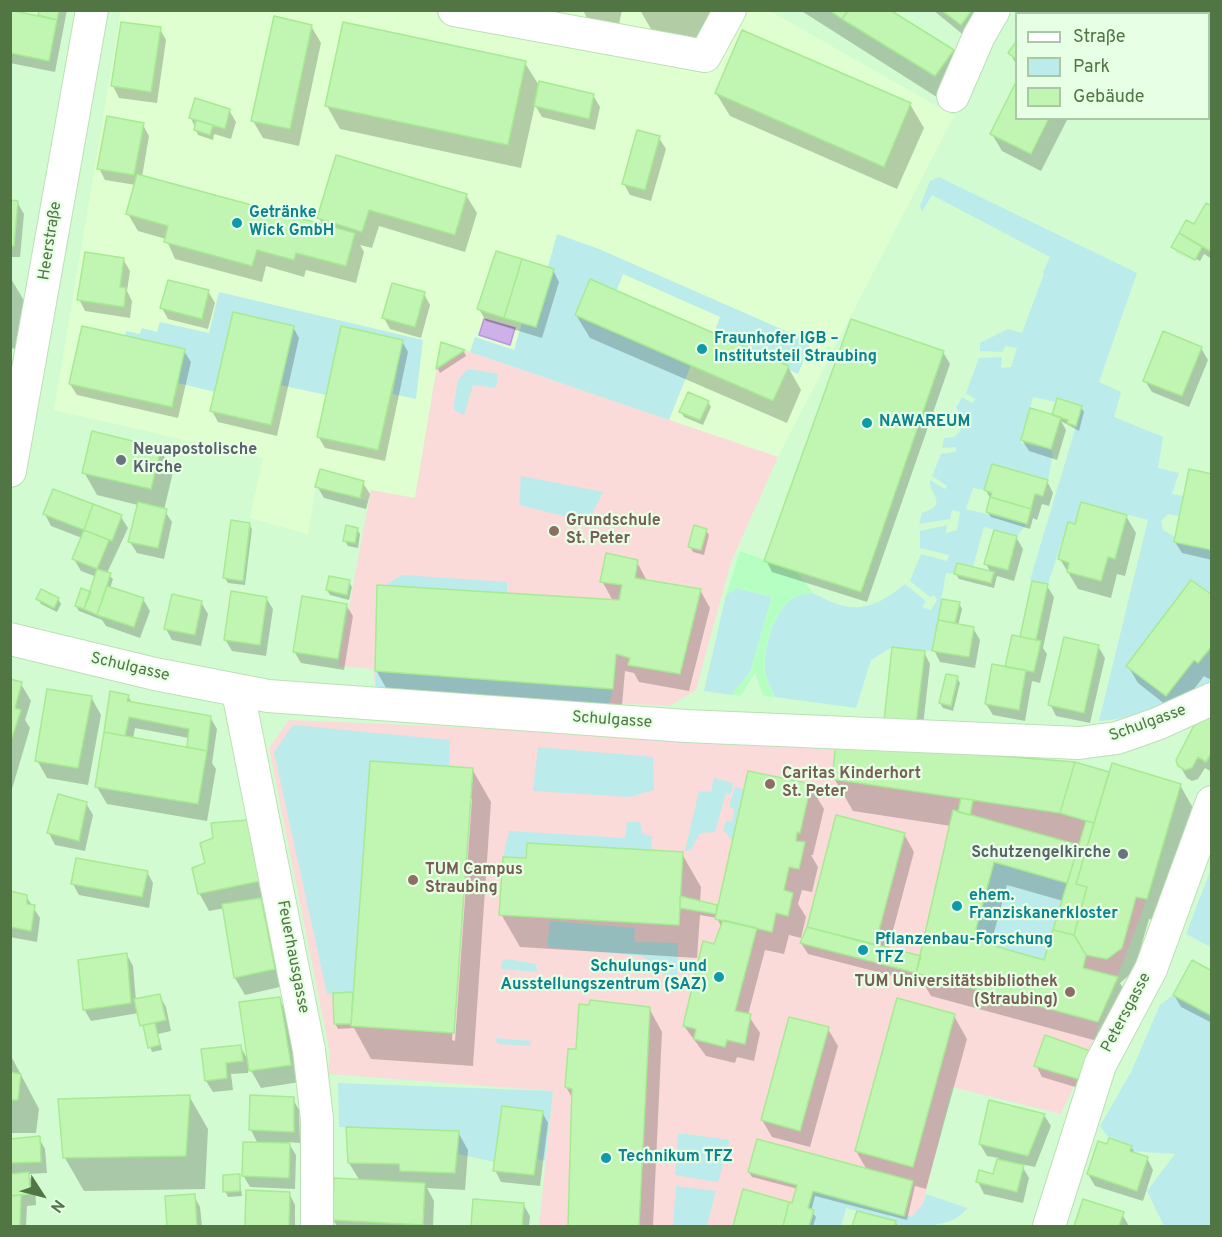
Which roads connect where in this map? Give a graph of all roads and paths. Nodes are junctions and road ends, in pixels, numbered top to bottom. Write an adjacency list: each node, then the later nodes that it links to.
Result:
1 (92, 10): 6 (street, Heerstraße)
2 (454, 10): 3 (street)
3 (730, 10)
4 (994, 10): 5 (street)
5 (953, 96)
6 (10, 471)
7 (10, 639): 8 (street, Schulgasse)
8 (238, 692): 9 (street, Schulgasse); 11 (street, Feuerhausgasse)
9 (1212, 699)
10 (1212, 802): 12 (street, Petersgasse)
11 (317, 1227)
12 (1048, 1227)

